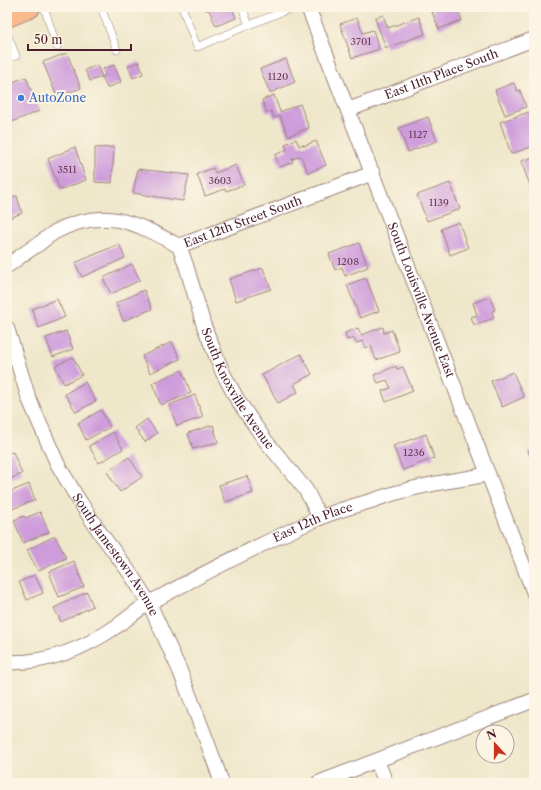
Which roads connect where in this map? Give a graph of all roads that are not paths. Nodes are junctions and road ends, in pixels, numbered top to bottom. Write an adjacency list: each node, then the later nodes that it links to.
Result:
1 (29, 7): 10 (main road)
2 (44, 7): 14 (lane)
3 (101, 7): 15 (lane)
4 (182, 7): 11 (lane)
5 (242, 7): 11 (lane)
6 (272, 7): 9 (lane)
7 (294, 7): 9 (lane)
8 (308, 7): 17 (street, South Louisville Avenue East)
9 (274, 14): 11 (lane)
10 (7, 16)
11 (248, 25)
12 (7, 33): 16 (lane)
13 (534, 38): 17 (street, East 11th Place South)
14 (57, 47)
15 (117, 50)
16 (7, 59)
17 (348, 110): 18 (street, South Louisville Avenue East)
18 (373, 173): 19 (street, East 12th Street South); 22 (street, South Louisville Avenue East)
19 (179, 246): 20 (street, East 12th Street South); 23 (street, South Knoxville Avenue)
20 (7, 266)
21 (7, 328): 25 (street, South Jamestown Avenue)
22 (488, 474): 23 (street, East 12th Place); 24 (street, South Louisville Avenue East)
23 (320, 518): 25 (street, East 12th Place)
24 (534, 593)
25 (149, 603): 26 (street, East 12th Place); 29 (street, South Jamestown Avenue)
26 (7, 662)
27 (534, 700): 28 (street)
28 (377, 761): 30 (street); 31 (street)
29 (222, 783)
30 (318, 783)
31 (386, 783)

